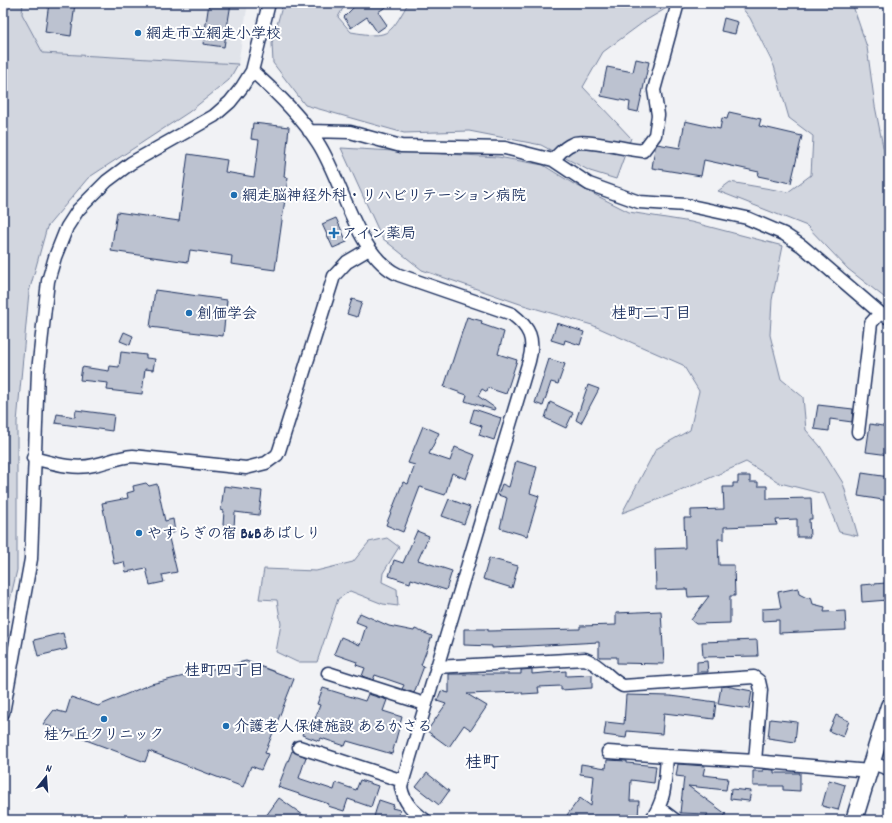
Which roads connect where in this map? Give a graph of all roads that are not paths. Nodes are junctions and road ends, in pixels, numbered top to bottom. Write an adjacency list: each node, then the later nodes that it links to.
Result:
1 (269, 3): 3 (street)
2 (678, 3): 5 (street)
3 (252, 71): 4 (street); 9 (street)
4 (309, 131): 5 (street); 6 (street)
5 (553, 160): 7 (street)
6 (369, 249): 9 (street); 10 (street)
7 (884, 316): 8 (street)
8 (858, 432)
9 (34, 458): 13 (street)
10 (436, 667): 12 (street); 18 (street)
11 (328, 673): 12 (street)
12 (425, 704): 21 (street)
13 (3, 713)
14 (888, 713): 19 (main road)
15 (299, 747): 21 (street)
16 (608, 752): 17 (street)
17 (667, 756): 18 (street); 22 (street)
18 (755, 761): 19 (street)
19 (871, 767): 20 (street); 26 (main road)
20 (889, 768)
21 (402, 781): 23 (street)
22 (659, 808): 24 (street); 25 (street)
23 (426, 820)
24 (651, 820)
25 (675, 820)
26 (854, 820)

